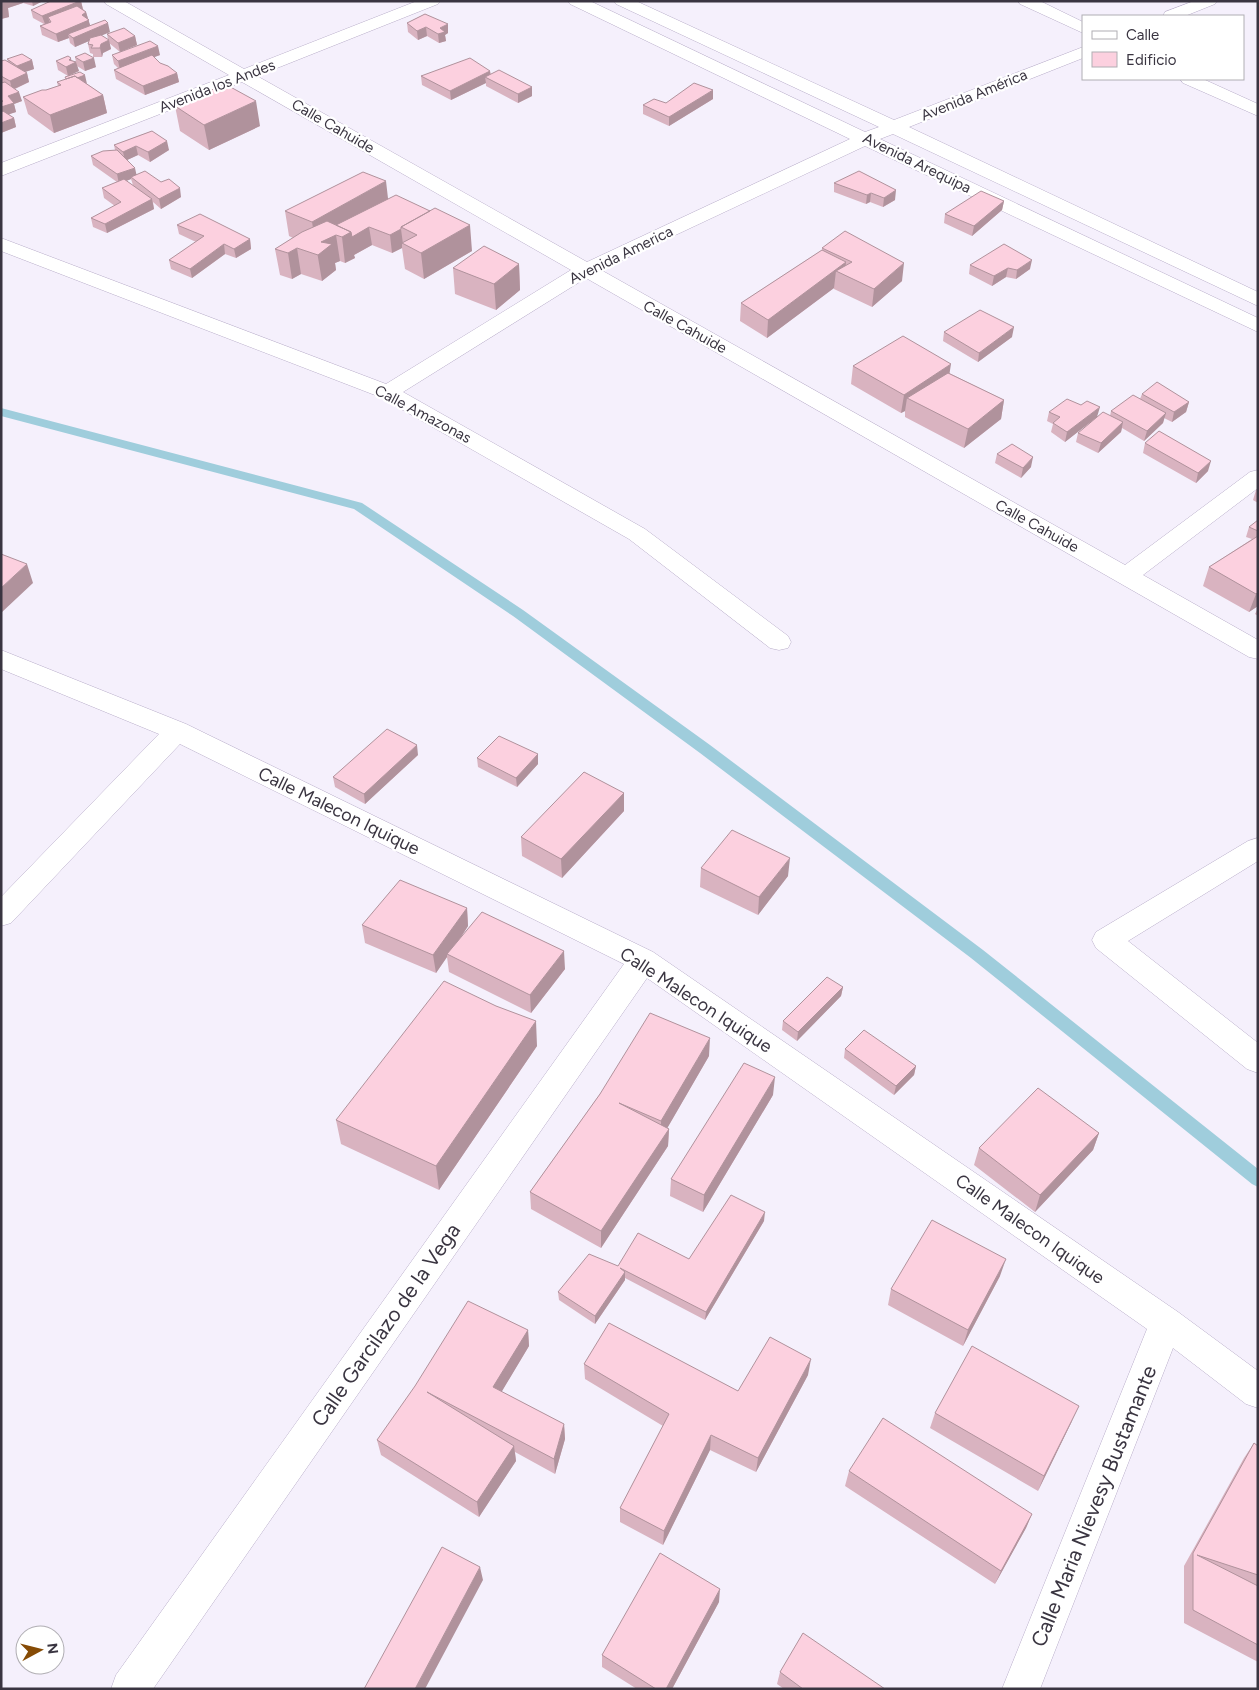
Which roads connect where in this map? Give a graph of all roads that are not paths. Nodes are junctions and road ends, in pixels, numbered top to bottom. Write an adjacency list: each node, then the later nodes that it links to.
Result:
1 (112, 1): 10 (street, Calle Cahuide)
2 (432, 1): 10 (street, Avenida los Andes)
3 (576, 1): 14 (street, Avenida Arequipa)
4 (622, 1): 13 (street, Avenida Arequipa)
5 (1026, 1): 8 (street)
6 (1208, 1): 7 (street)
7 (1173, 15)
8 (1082, 28)
9 (1082, 52): 13 (street, Avenida América)
10 (243, 75): 15 (street, Avenida los Andes); 17 (street, Calle Cahuide)
11 (1191, 80): 12 (street)
12 (1258, 111)
13 (894, 127): 14 (street, Avenida América); 18 (street, Avenida Arequipa)
14 (866, 138): 17 (street, Avenida America); 19 (street, Avenida Arequipa)
15 (1, 170)
16 (1, 244): 20 (street, Calle Amazonas)
17 (584, 270): 20 (street, Avenida America); 22 (street, Calle Cahuide)
18 (1258, 300)
19 (1258, 326)
20 (388, 392): 23 (street, Calle Amazonas)
21 (1258, 477): 22 (street)
22 (1126, 576): 24 (street, Calle Cahuide)
23 (779, 642)
24 (1258, 651)
25 (1, 658): 26 (street, Calle Malecon Iquique)
26 (177, 731): 28 (street); 29 (street, Calle Malecon Iquique)
27 (1258, 848): 30 (street)
28 (1, 915)
29 (643, 960): 31 (street, Calle Malecon Iquique); 33 (street, Calle Garcilazo de la Vega)
30 (1258, 1060)
31 (1166, 1323): 32 (street, Calle Malecon Iquique); 34 (street, Calle Maria Nievesy Bustamante)
32 (1258, 1392)
33 (130, 1689)
34 (1021, 1689)

